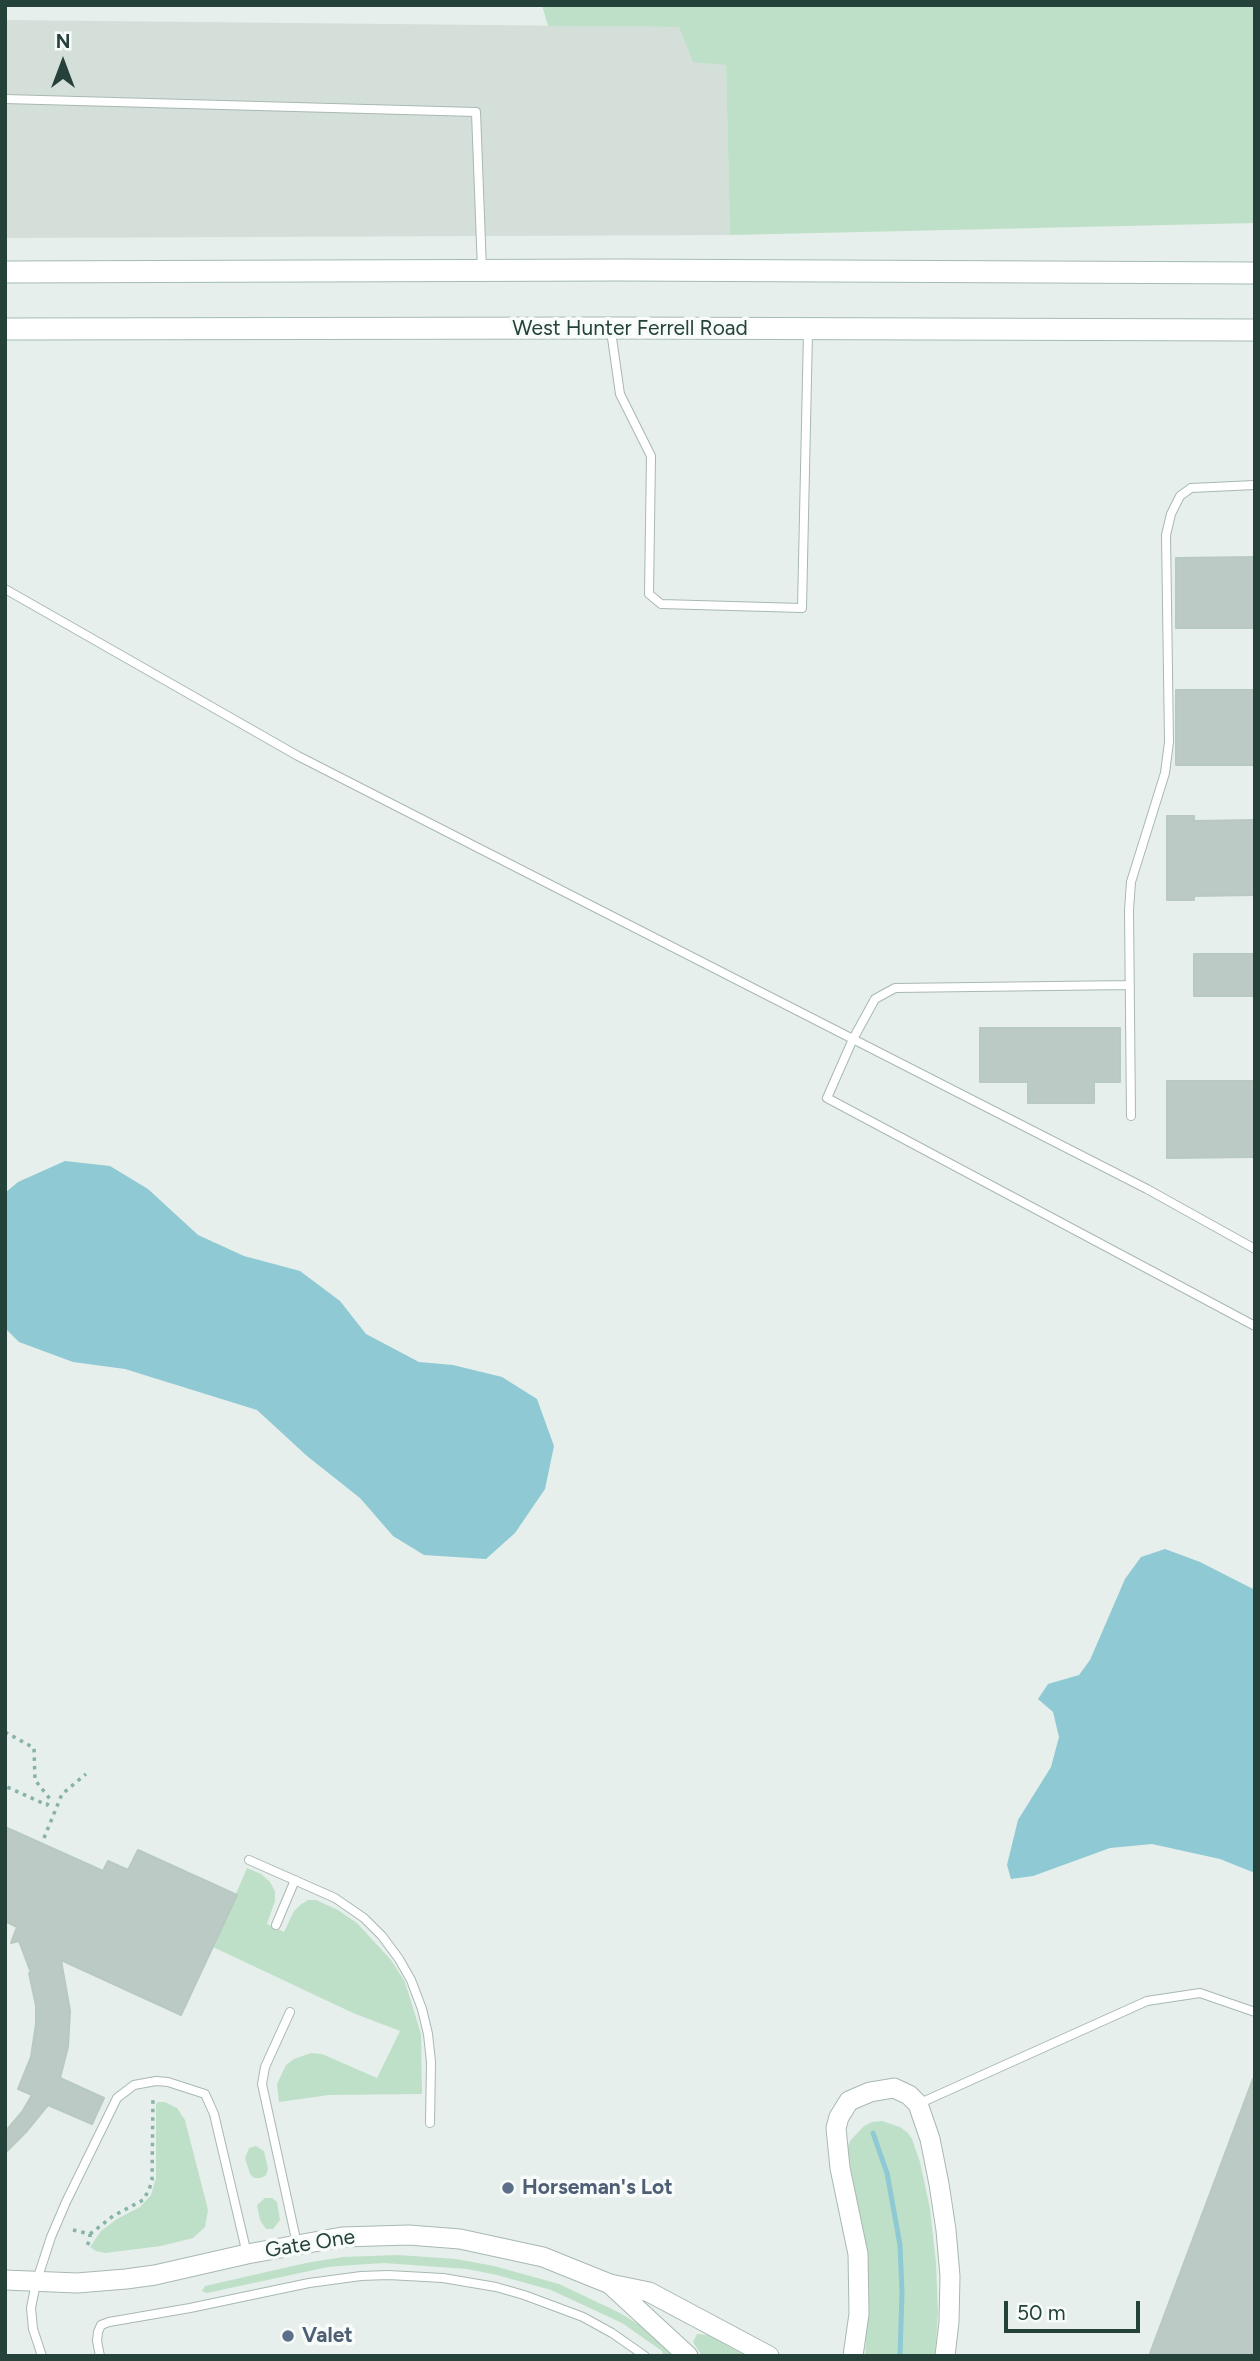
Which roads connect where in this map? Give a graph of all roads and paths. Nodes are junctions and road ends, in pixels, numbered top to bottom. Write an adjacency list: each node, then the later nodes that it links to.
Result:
1 (5, 99): 2 (lane)
2 (482, 270): 3 (main road); 4 (main road)
3 (5, 272)
4 (1255, 273)
5 (611, 328): 6 (main road, West Hunter Ferrell Road); 7 (main road, West Hunter Ferrell Road); 7 (lane)
6 (5, 329)
7 (808, 330): 8 (main road, West Hunter Ferrell Road)
8 (1255, 330)
9 (1255, 485): 11 (lane)
10 (5, 589): 12 (lane)
11 (1130, 985): 12 (lane); 13 (lane)
12 (853, 1040): 14 (lane); 15 (lane)
13 (1131, 1116)
14 (1255, 1249)
15 (1255, 1326)
16 (5, 1732): 18 (path)
17 (86, 1774): 19 (path)
18 (5, 1786)
19 (44, 1838)
20 (249, 1860): 21 (lane)
21 (295, 1880): 22 (lane); 27 (lane)
22 (276, 1925)
23 (290, 2012): 30 (lane)
24 (1255, 2012): 26 (lane)
25 (153, 2096): 29 (path)
26 (918, 2104): 41 (street); 42 (street)
27 (430, 2123)
28 (73, 2230): 29 (path)
29 (90, 2234): 31 (path)
30 (297, 2244): 32 (street, Gate One); 35 (street, Gate One)
31 (85, 2249)
32 (247, 2254): 34 (street, Gate One); 34 (lane)
33 (5, 2280): 34 (street, Gate One)
34 (36, 2283): 36 (lane)
35 (610, 2284): 39 (street); 40 (street)
36 (42, 2356)
37 (100, 2356): 38 (lane)
38 (645, 2356)
39 (688, 2356)
40 (769, 2356)
41 (853, 2356)
42 (945, 2356)

